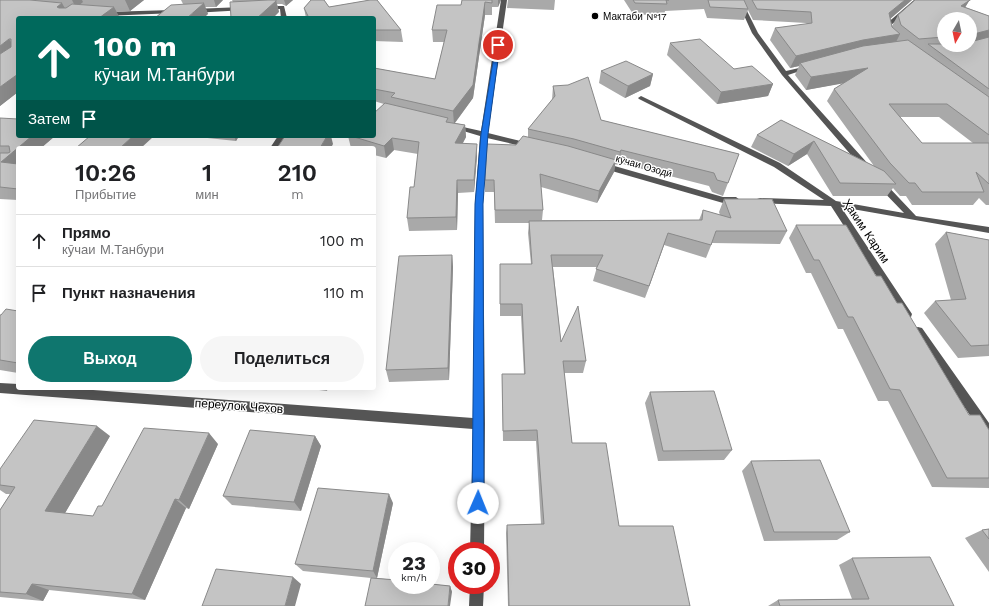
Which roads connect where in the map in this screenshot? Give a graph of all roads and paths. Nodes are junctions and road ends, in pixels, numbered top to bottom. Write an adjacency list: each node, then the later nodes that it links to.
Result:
1 (504, 0): 17 (street)
2 (736, 0): 14 (street)
3 (917, 0): 12 (street)
4 (260, 8): 11 (street)
5 (246, 9): 6 (street)
6 (225, 10): 8 (street); 10 (street)
7 (179, 12): 9 (street)
8 (187, 12)
9 (97, 13)
10 (218, 16)
11 (284, 16)
12 (890, 38)
13 (818, 64): 14 (street)
14 (784, 74): 21 (street)
15 (641, 98): 20 (street, Ҳаким Карим)
16 (448, 126): 17 (street)
17 (484, 134): 18 (street); 26 (street)
18 (538, 148)
19 (591, 162): 20 (street, кӯчаи Озодӣ)
20 (834, 203): 21 (street, кӯчаи Озодӣ); 27 (street, Ҳаким Карим)
21 (913, 218): 22 (street, кӯчаи Озодӣ)
22 (989, 230)
23 (0, 388): 24 (street, переулок Чехов)
24 (16, 389)
25 (27, 390): 26 (street, переулок Чехов)
26 (479, 424): 28 (street)
27 (989, 433)
28 (477, 542)
29 (477, 594): 30 (street)
30 (476, 606)

